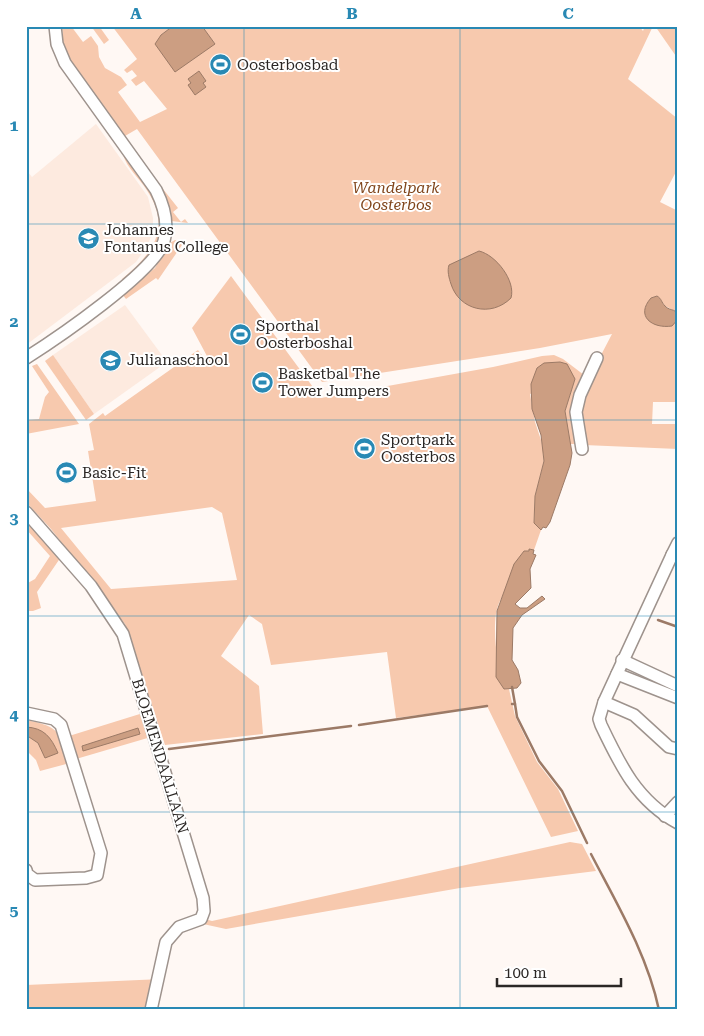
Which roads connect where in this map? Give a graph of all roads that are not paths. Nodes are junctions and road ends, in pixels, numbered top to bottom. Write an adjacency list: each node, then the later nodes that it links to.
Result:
1 (55, 26): 2 (street)
2 (26, 358)
3 (597, 358): 4 (street)
4 (582, 449)
5 (26, 512): 20 (street, BLOEMENDAALLAAN)
6 (678, 543): 7 (street)
7 (675, 556): 8 (street)
8 (622, 660): 9 (street); 10 (street)
9 (617, 674): 11 (street); 12 (street)
10 (678, 686)
11 (674, 698): 13 (street)
12 (604, 702): 15 (street); 17 (street)
13 (678, 707)
14 (26, 713): 19 (street)
15 (678, 749)
16 (678, 802): 17 (street)
17 (664, 816): 18 (street)
18 (678, 823)
19 (26, 870)
20 (151, 1010)

